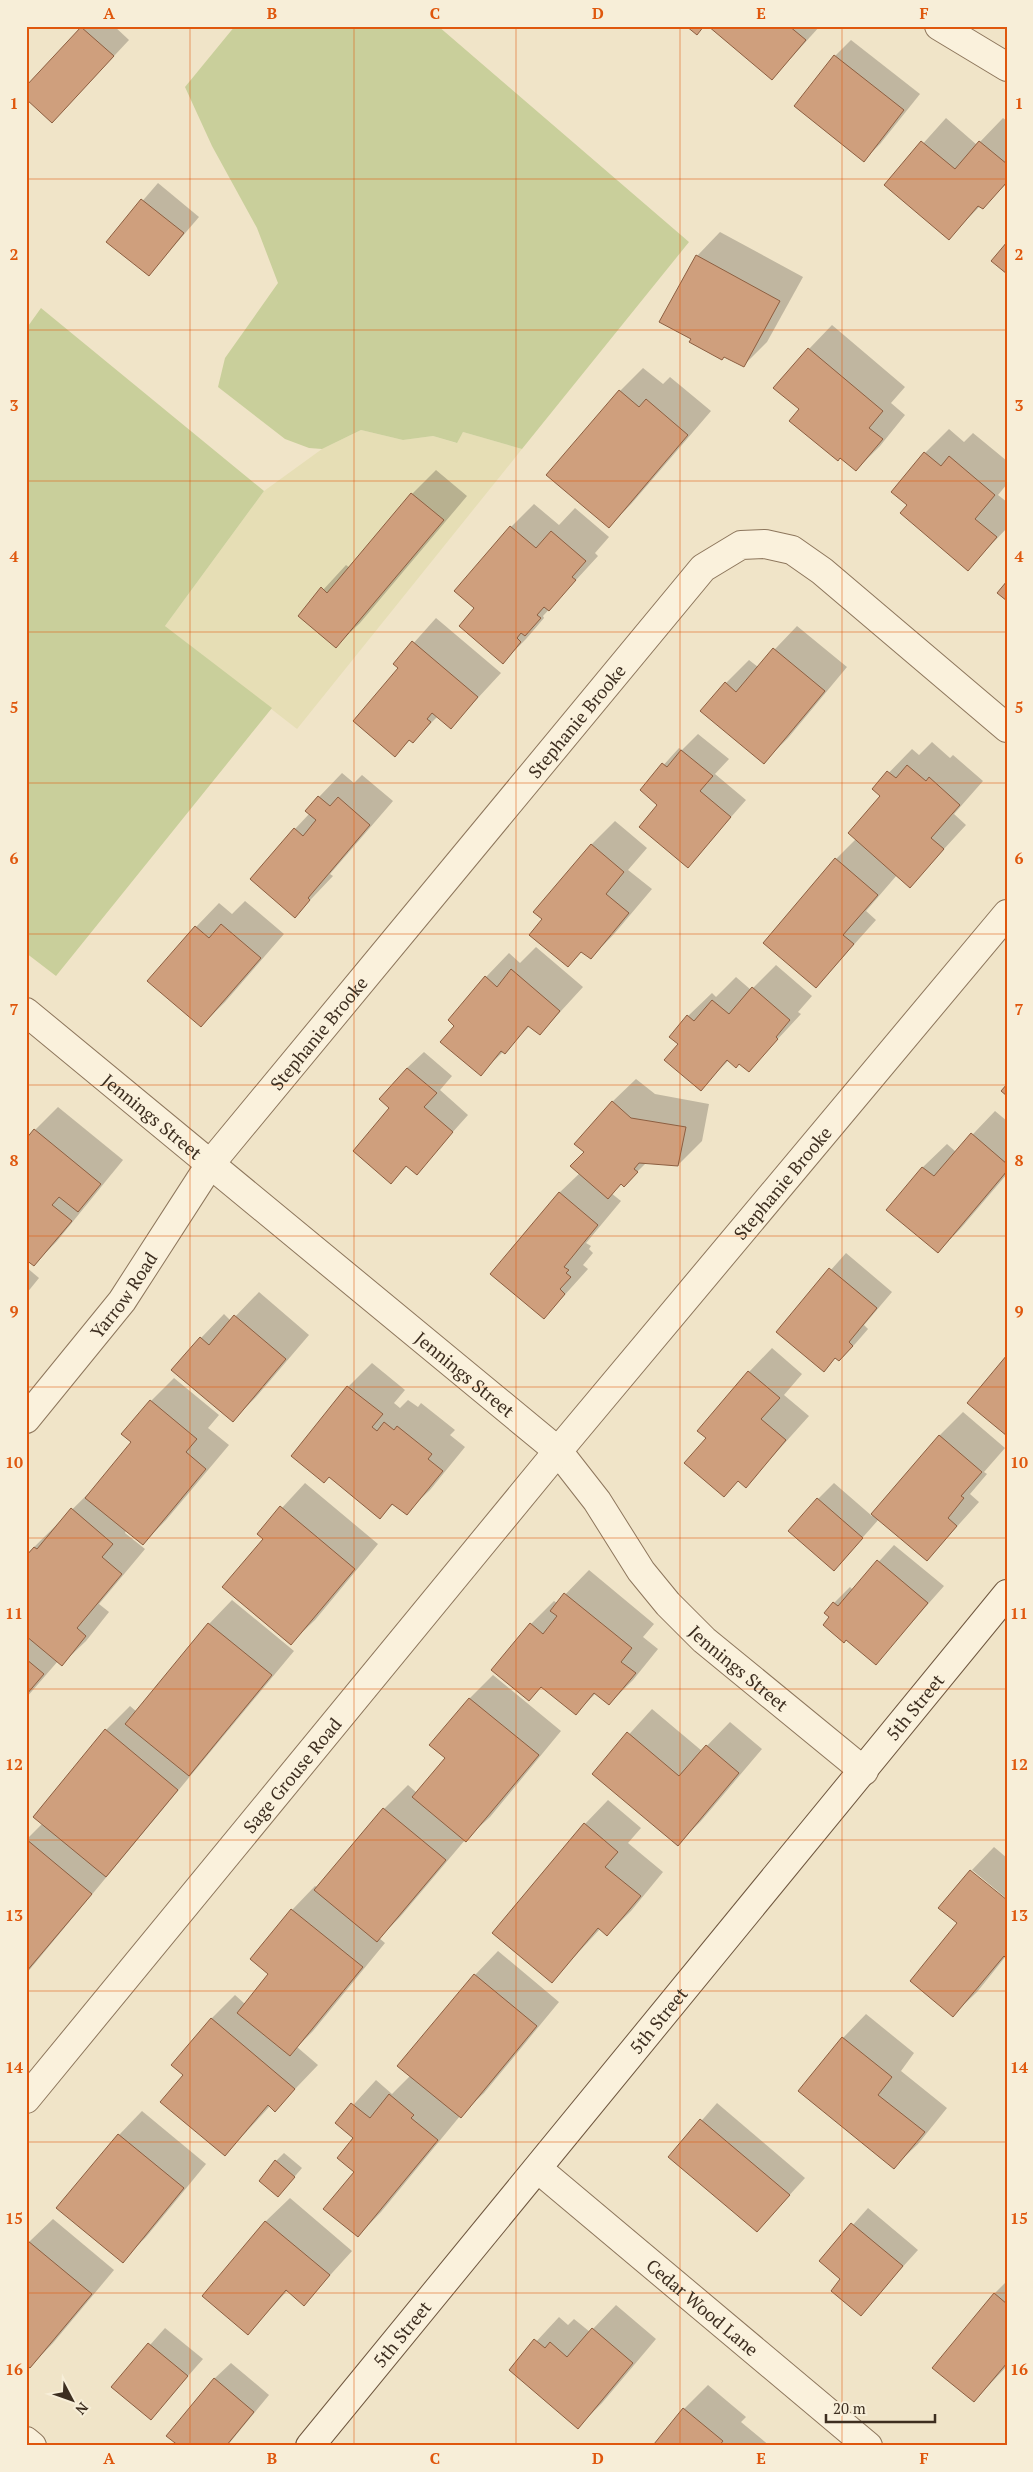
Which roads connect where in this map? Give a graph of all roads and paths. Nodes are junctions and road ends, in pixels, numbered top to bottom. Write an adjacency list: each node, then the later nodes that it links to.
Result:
1 (939, 26): 2 (street)
2 (1007, 67)
3 (1007, 728): 6 (street, Stephanie Brooke)
4 (1007, 914): 8 (street, Stephanie Brooke)
5 (26, 1012): 6 (street, Jennings Street)
6 (210, 1163): 7 (street, Yarrow Road); 8 (street, Jennings Street)
7 (26, 1419)
8 (558, 1452): 10 (street, Jennings Street); 11 (street, Sage Grouse Road)
9 (1007, 1594): 10 (street, 5th Street)
10 (864, 1771): 12 (street, 5th Street)
11 (26, 2099)
12 (538, 2169): 15 (street, 5th Street); 16 (street, Cedar Wood Lane)
13 (26, 2441): 14 (street)
14 (32, 2446)
15 (310, 2446)
16 (868, 2446)

